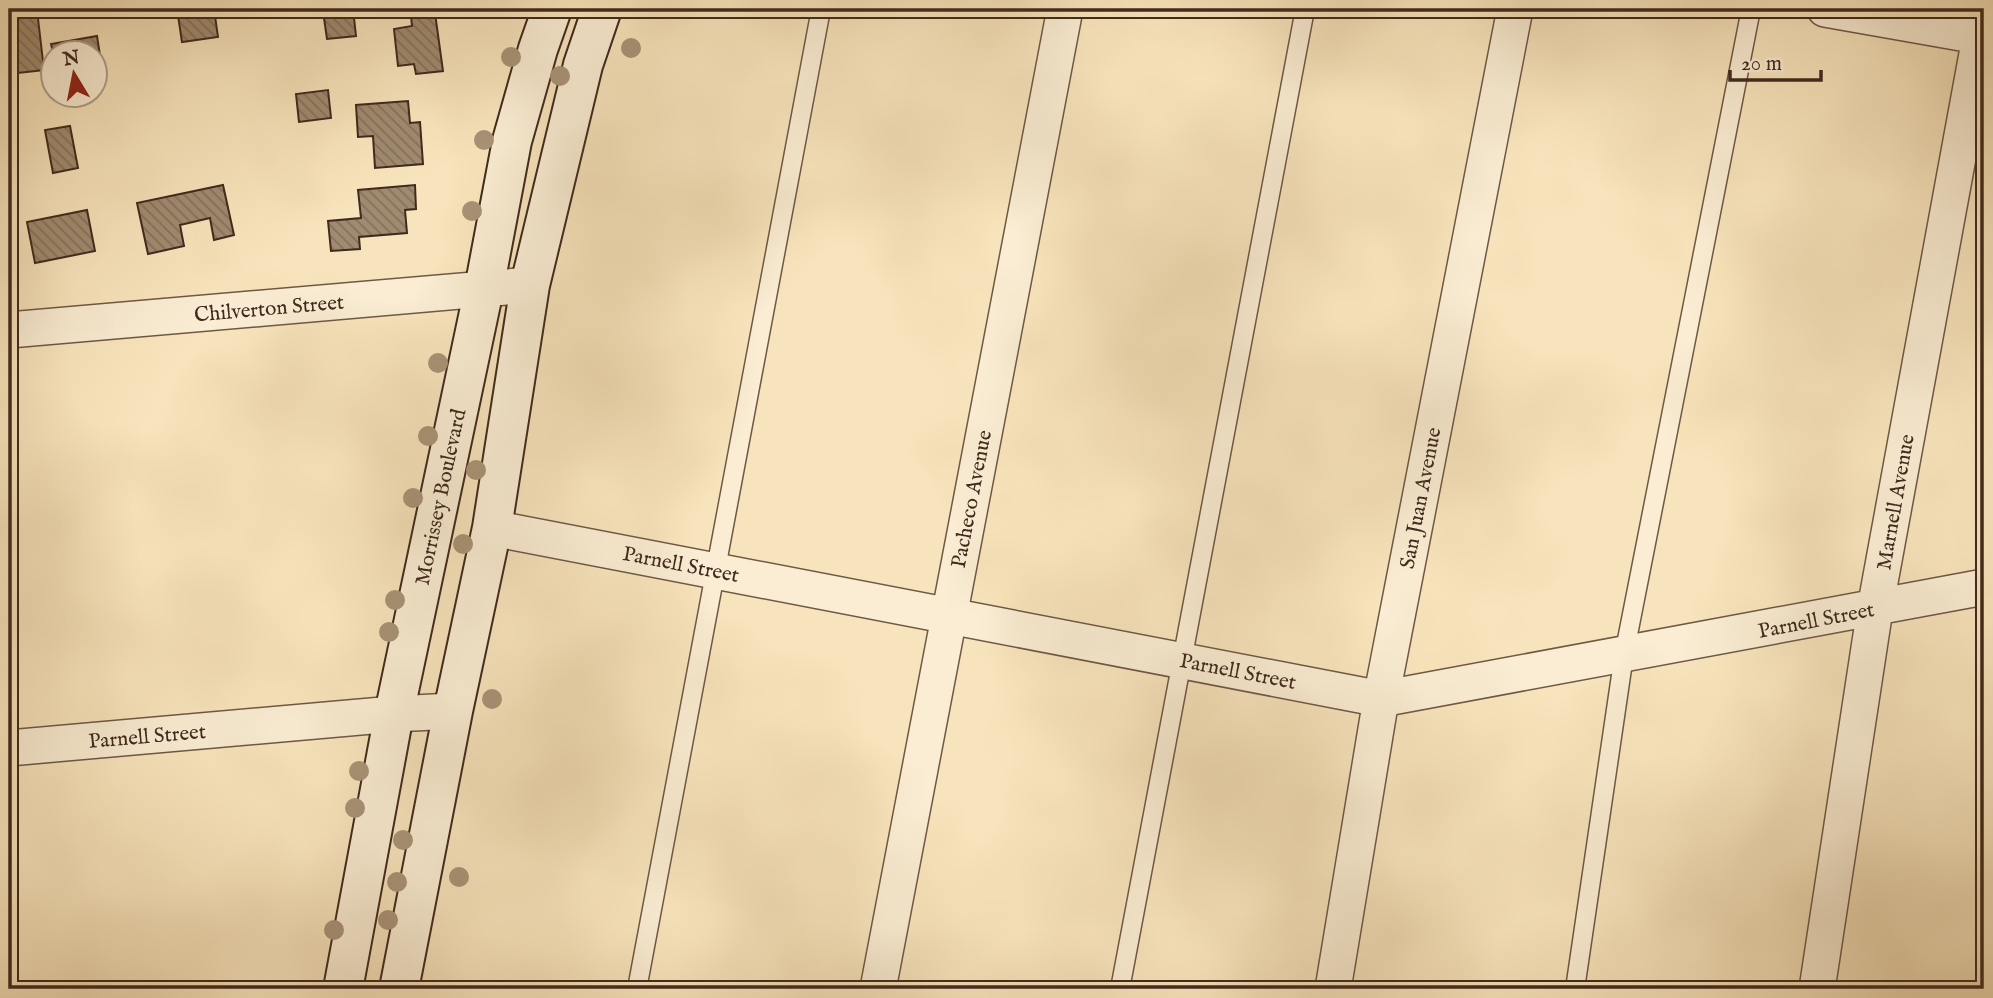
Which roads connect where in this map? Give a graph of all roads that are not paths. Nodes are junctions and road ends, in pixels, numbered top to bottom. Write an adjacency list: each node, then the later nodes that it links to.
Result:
1 (552, 9): 11 (main road, Morrissey Boulevard)
2 (602, 9): 10 (main road)
3 (821, 9): 14 (lane)
4 (1065, 9): 17 (street, Pacheco Avenue)
5 (1306, 9): 19 (lane)
6 (1516, 9): 20 (street, San Juan Avenue)
7 (1751, 9): 18 (lane)
8 (1825, 9): 9 (street)
9 (1983, 30): 16 (street, Marnell Avenue)
10 (530, 285): 11 (street, Chilverton Street); 13 (main road)
11 (484, 289): 12 (street, Chilverton Street); 22 (main road, Morrissey Boulevard)
12 (9, 330)
13 (492, 528): 14 (street, Parnell Street); 21 (main road)
14 (716, 570): 17 (street, Parnell Street); 26 (lane)
15 (1984, 587): 16 (street, Parnell Street)
16 (1875, 608): 18 (street, Parnell Street); 31 (street, Marnell Avenue)
17 (949, 617): 19 (street, Parnell Street); 27 (street, Pacheco Avenue)
18 (1624, 655): 20 (street, Parnell Street); 30 (lane)
19 (1182, 660): 20 (street, Parnell Street); 28 (lane)
20 (1381, 699): 29 (street, San Juan Avenue)
21 (453, 710): 22 (street, Parnell Street); 25 (main road)
22 (394, 714): 23 (street, Parnell Street); 24 (main road, Morrissey Boulevard)
23 (9, 748)
24 (343, 989)
25 (399, 989)
26 (638, 989)
27 (878, 989)
28 (1120, 989)
29 (1333, 989)
30 (1574, 989)
31 (1817, 989)

